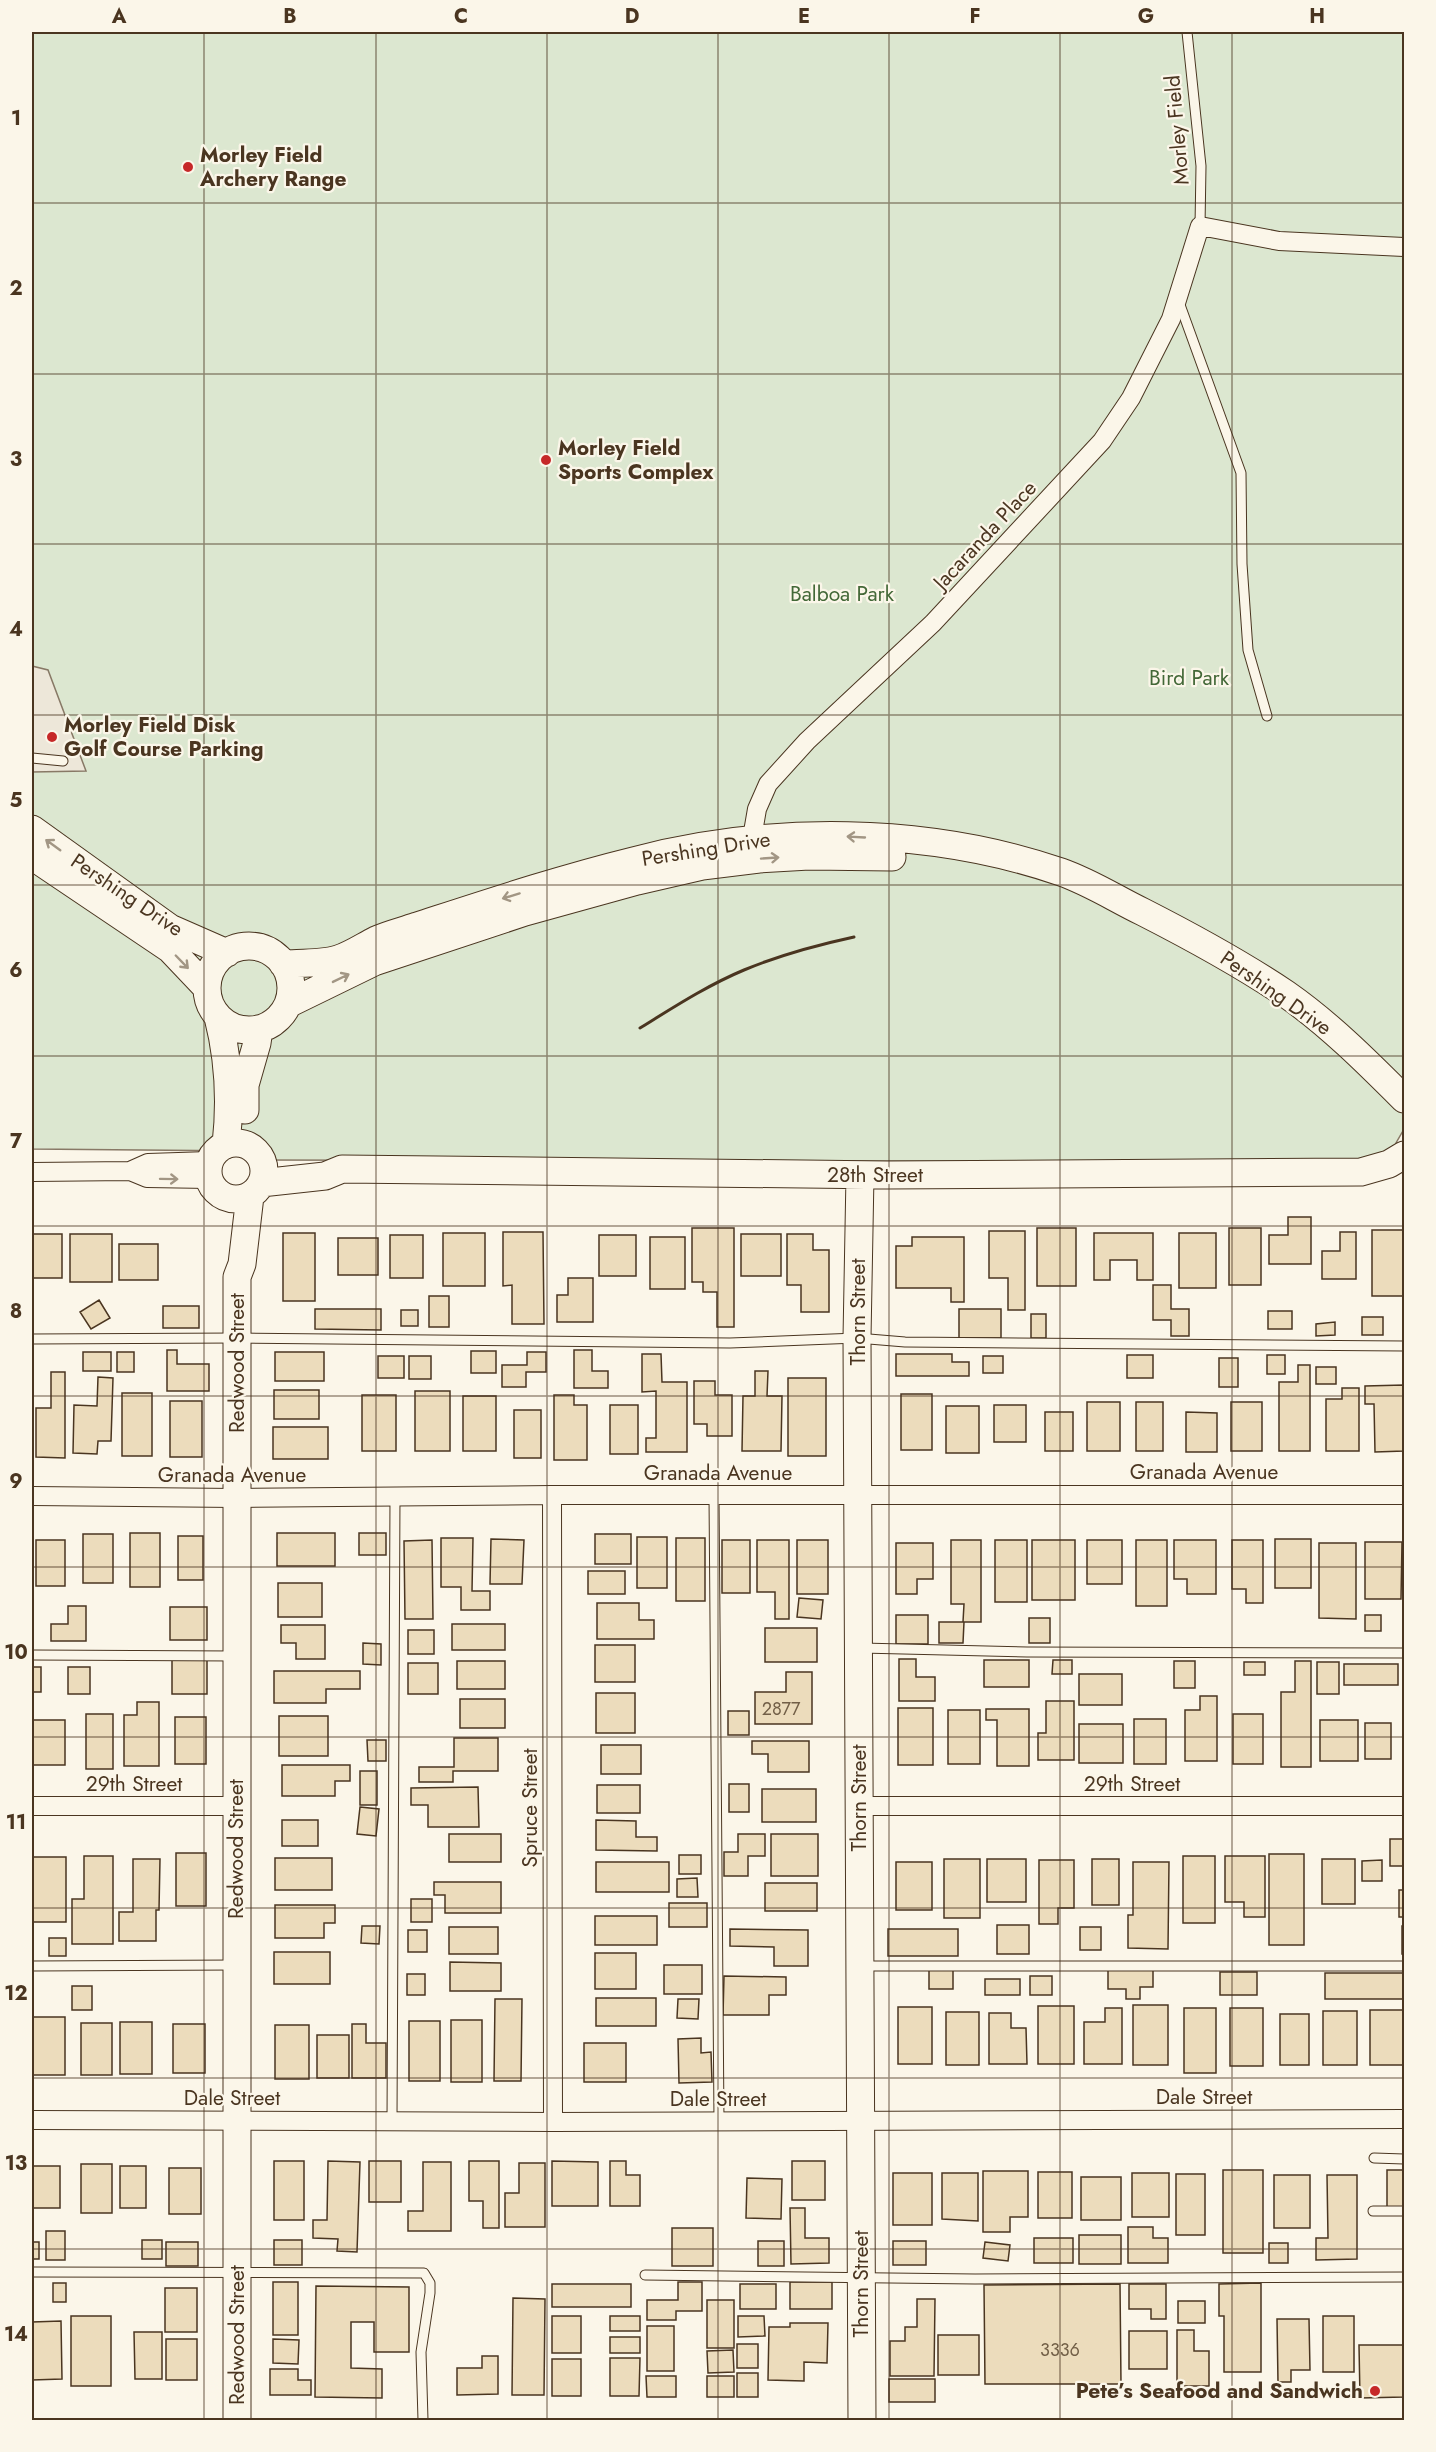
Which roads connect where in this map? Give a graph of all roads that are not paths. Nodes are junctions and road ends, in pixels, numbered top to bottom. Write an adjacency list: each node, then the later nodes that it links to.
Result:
1 (1186, 32): 2 (lane, Morley Field)
2 (1200, 226): 3 (street); 4 (street, Jacaranda Place)
3 (1404, 248)
4 (1178, 297): 5 (lane); 9 (street, Jacaranda Place)
5 (1267, 716)
6 (32, 758): 7 (lane)
7 (63, 761)
8 (32, 830): 13 (street, Pershing Drive, one-way to 8)
9 (752, 838): 11 (street, Pershing Drive, one-way to 9); 12 (street); 14 (street, Pershing Drive, one-way to 14)
10 (32, 856): 15 (street, Pershing Drive, one-way to 15)
11 (1133, 908): 12 (street, Pershing Drive, one-way to 11); 19 (street, Pershing Drive)
12 (525, 912): 16 (street, Pershing Drive, one-way to 12)
13 (227, 952): 14 (street); 15 (street)
14 (283, 964): 16 (street)
15 (207, 988): 17 (street)
16 (288, 1004): 18 (street)
17 (218, 1017): 18 (street); 21 (street, Redwood Street)
18 (259, 1029): 21 (street, Redwood Street)
19 (1404, 1099)
20 (1404, 1155): 23 (street, 28th Street)
21 (236, 1171): 22 (street, 28th Street); 23 (street, 28th Street); 24 (street, Redwood Street)
22 (32, 1172)
23 (860, 1175): 25 (street, Thorn Street)
24 (237, 1338): 25 (lane); 26 (lane); 34 (street, Redwood Street)
25 (857, 1338): 27 (lane); 28 (street, Thorn Street)
26 (32, 1339)
27 (1404, 1346)
28 (859, 1494): 30 (street, Granada Avenue); 32 (street, Granada Avenue); 35 (street, Thorn Street)
29 (552, 1495): 32 (street, Granada Avenue); 33 (street, Granada Avenue); 52 (street, Spruce Street)
30 (1404, 1495)
31 (32, 1496): 34 (street, Granada Avenue)
32 (714, 1496): 53 (lane)
33 (395, 1497): 34 (street, Granada Avenue); 50 (lane)
34 (236, 1498): 38 (street, Redwood Street)
35 (858, 1648): 36 (lane); 41 (street, Thorn Street)
36 (1404, 1653)
37 (32, 1654): 38 (lane)
38 (236, 1656): 40 (street, Redwood Street)
39 (32, 1806): 40 (street, 29th Street)
40 (236, 1806): 43 (street, Redwood Street)
41 (859, 1806): 42 (street, 29th Street); 45 (street, Thorn Street)
42 (1404, 1806)
43 (236, 1965): 44 (lane); 49 (street, Redwood Street)
44 (32, 1966)
45 (860, 1966): 46 (lane); 51 (street, Thorn Street)
46 (1404, 1966)
47 (1404, 2119): 51 (street, Dale Street)
48 (32, 2120): 49 (street, Dale Street)
49 (236, 2120): 50 (street, Dale Street); 59 (street, Redwood Street)
50 (392, 2120): 52 (street, Dale Street)
51 (861, 2120): 53 (street, Dale Street); 61 (street, Thorn Street)
52 (554, 2122): 53 (street, Dale Street)
53 (718, 2122)
54 (1374, 2158): 55 (lane)
55 (1404, 2159)
56 (1373, 2211): 57 (lane)
57 (1404, 2211)
58 (32, 2272): 59 (lane)
59 (237, 2274): 63 (street, Redwood Street); 64 (lane)
60 (645, 2275): 61 (lane)
61 (861, 2277): 62 (lane); 65 (street, Thorn Street)
62 (1404, 2277)
63 (237, 2421)
64 (423, 2421)
65 (862, 2421)

